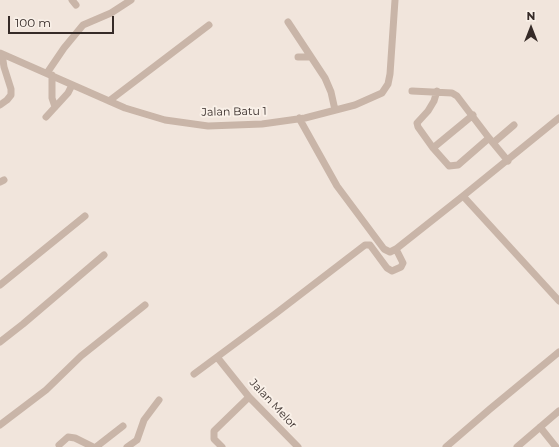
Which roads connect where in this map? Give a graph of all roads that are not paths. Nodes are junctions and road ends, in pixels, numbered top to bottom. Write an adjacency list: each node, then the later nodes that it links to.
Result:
1 (131, 0): 8 (street)
2 (395, 0): 15 (street, Jalan Batu 1)
3 (288, 22): 7 (street)
4 (209, 25): 12 (street)
5 (1, 54): 8 (street, Jalan Batu 1); 13 (street)
6 (298, 57): 7 (street)
7 (310, 58): 15 (street)
8 (49, 74): 9 (street, Jalan Batu 1); 14 (street)
9 (72, 85): 12 (street, Jalan Batu 1); 14 (street)
10 (412, 91): 11 (street)
11 (437, 91): 16 (street); 22 (street)
12 (109, 101): 18 (street, Jalan Batu 1)
13 (0, 105)
14 (55, 107): 17 (street)
15 (335, 110): 18 (street, Jalan Batu 1)
16 (473, 115): 21 (street); 22 (street)
17 (46, 117)
18 (299, 118): 26 (street)
19 (559, 118): 23 (street)
20 (514, 125): 21 (street)
21 (491, 141): 22 (street); 23 (street)
22 (433, 148)
23 (508, 161): 24 (street)
24 (463, 196): 26 (street); 29 (street)
25 (85, 216): 28 (street)
26 (396, 249): 33 (street)
27 (104, 255): 31 (street)
28 (0, 285)
29 (559, 301)
30 (145, 305): 38 (street)
31 (0, 342)
32 (559, 352): 46 (street)
33 (217, 357): 34 (street); 35 (street, Jalan Melor)
34 (194, 374)
35 (248, 397): 44 (street); 45 (street, Jalan Melor)
36 (159, 400): 43 (street)
37 (559, 411): 40 (street)
38 (0, 425)
39 (123, 426): 42 (street)
40 (540, 427): 47 (street); 48 (street)
41 (59, 446): 42 (street)
42 (95, 447)
43 (127, 447)
44 (222, 447)
45 (298, 447)
46 (446, 447)
47 (517, 447)
48 (556, 447)

